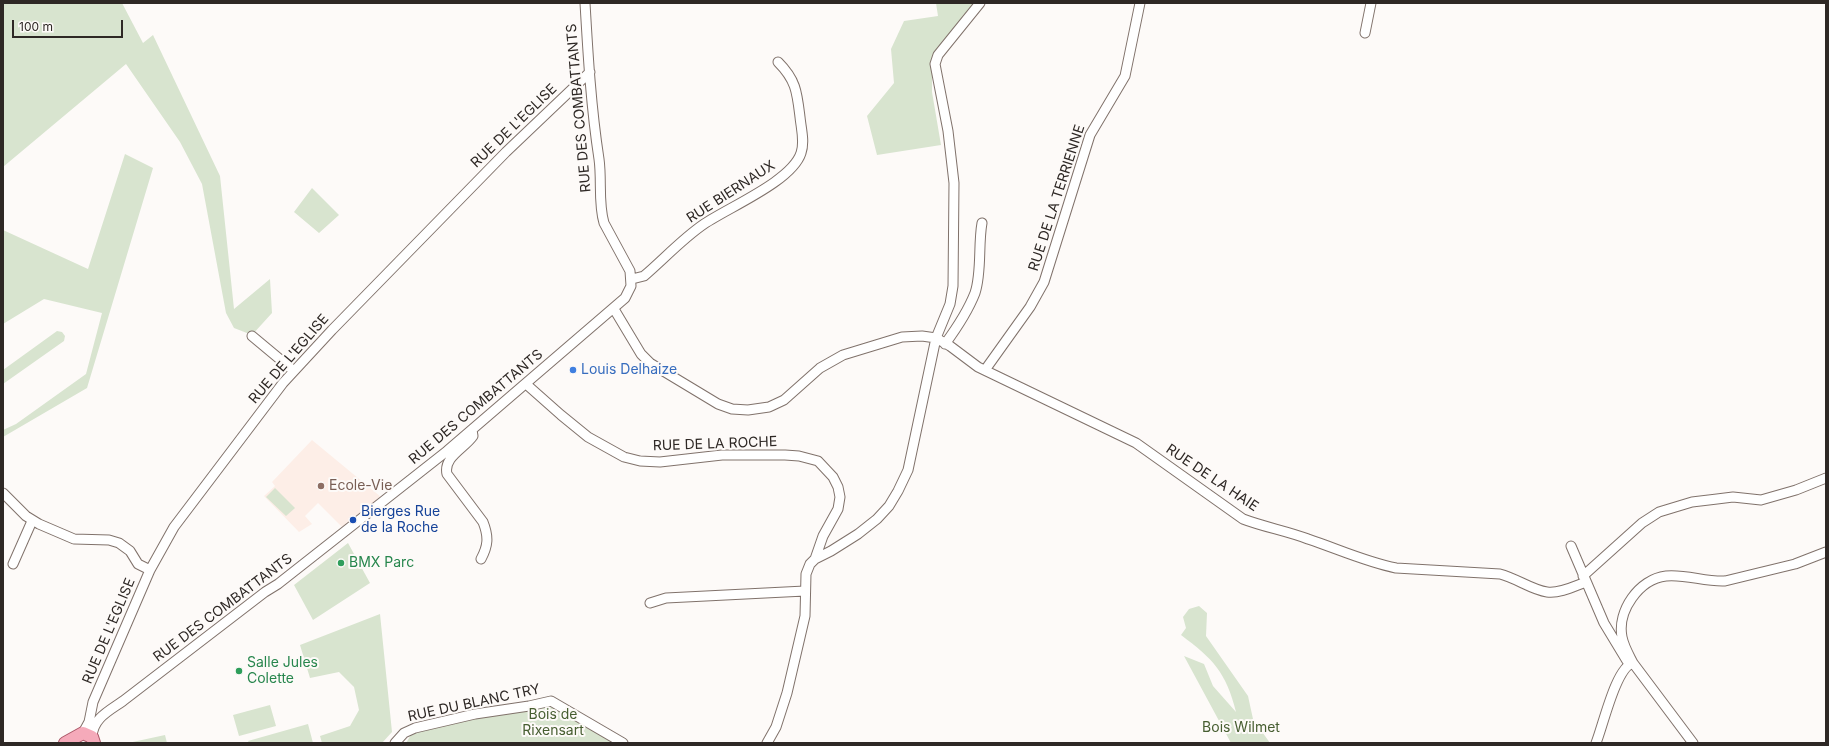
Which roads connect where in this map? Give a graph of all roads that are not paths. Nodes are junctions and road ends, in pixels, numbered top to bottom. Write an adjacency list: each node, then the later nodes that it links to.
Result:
1 (584, 3): 7 (street, RUE DES COMBATTANTS)
2 (980, 3): 12 (street)
3 (1140, 3): 14 (street, RUE DE LA TERRIENNE)
4 (1371, 3): 5 (street)
5 (1365, 33)
6 (778, 62): 9 (street, RUE BIERNAUX)
7 (590, 72): 9 (street, RUE DES COMBATTANTS); 15 (street, RUE DE L'EGLISE)
8 (982, 223): 13 (street)
9 (632, 279): 10 (street, RUE DES COMBATTANTS)
10 (614, 309): 12 (street); 16 (street, RUE DES COMBATTANTS)
11 (252, 336): 15 (street)
12 (936, 338): 13 (street, RUE DE LA HAIE); 23 (street)
13 (945, 344): 14 (street, RUE DE LA HAIE)
14 (985, 370): 27 (street, RUE DE LA HAIE)
15 (294, 372): 26 (street, RUE DE L'EGLISE)
16 (526, 384): 17 (street, RUE DES COMBATTANTS); 23 (street, RUE DE LA ROCHE)
17 (472, 430): 24 (street); 31 (street, RUE DES COMBATTANTS)
18 (1826, 478): 27 (street)
19 (3, 492): 20 (street)
20 (32, 521): 25 (street); 26 (street)
21 (1571, 546): 27 (street)
22 (1826, 552): 30 (street)
23 (815, 559): 28 (street, RUE DE LA ROCHE)
24 (481, 560)
25 (13, 564)
26 (150, 570): 32 (street, RUE DE L'EGLISE)
27 (1585, 579): 30 (street)
28 (805, 591): 29 (street); 36 (street, RUE DE LA ROCHE)
29 (650, 604)
30 (1631, 664): 37 (street); 38 (street)
31 (100, 717): 32 (street, RUE DES COMBATTANTS); 33 (street)
32 (89, 722): 33 (street)
33 (80, 739)
34 (395, 743): 35 (street, RUE DU BLANC TRY)
35 (623, 743)
36 (768, 743)
37 (1596, 743)
38 (1693, 743)

